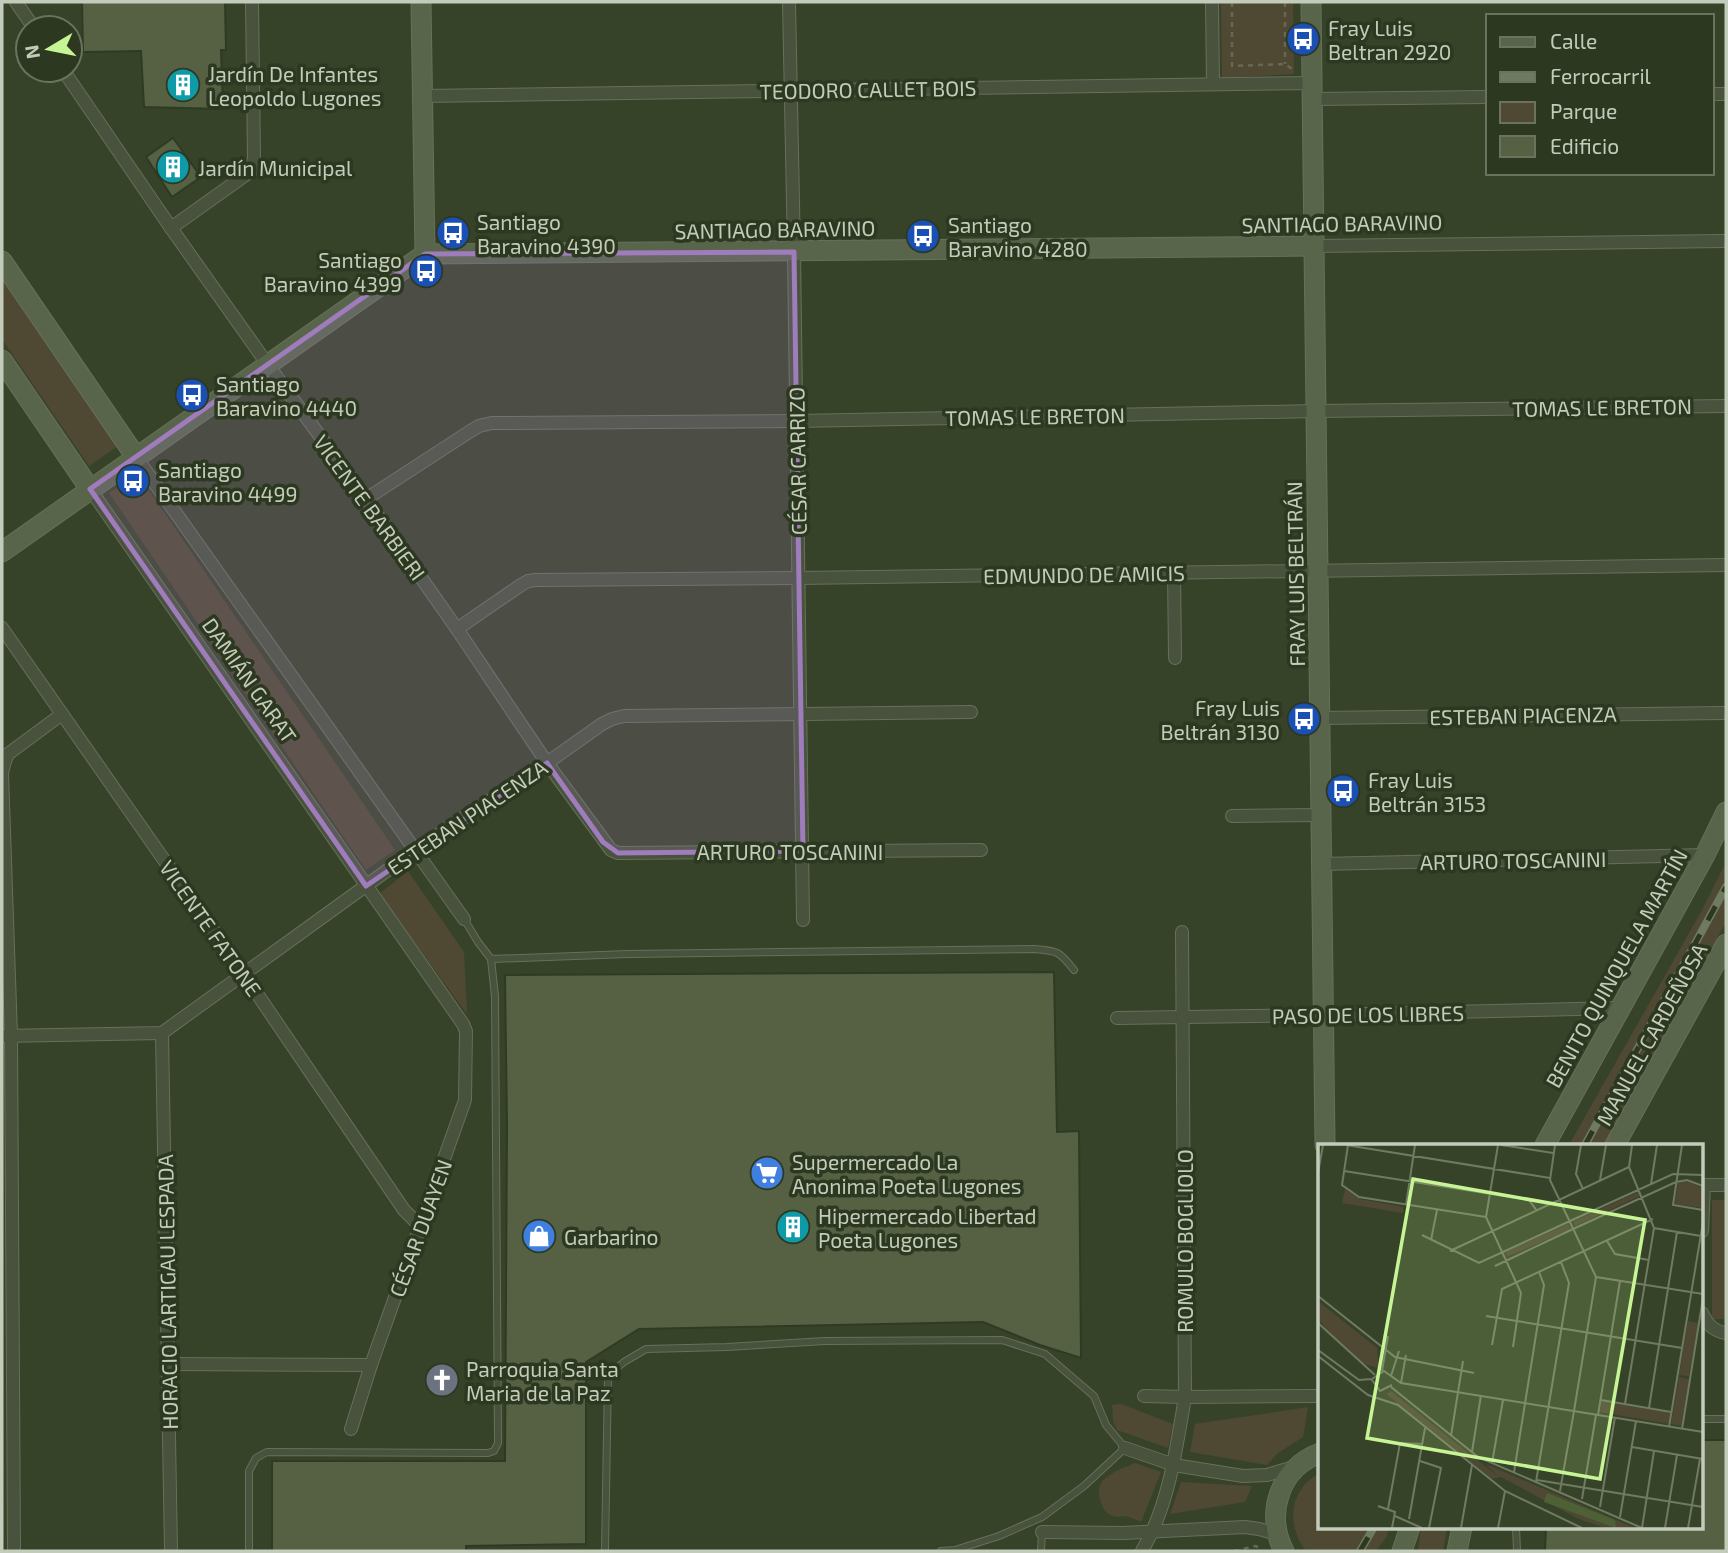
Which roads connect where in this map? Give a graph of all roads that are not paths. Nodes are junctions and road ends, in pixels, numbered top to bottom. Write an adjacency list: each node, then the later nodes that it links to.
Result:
1 (252, 2): 12 (street)
2 (421, 2): 10 (main road)
3 (789, 2): 8 (street, CÉSAR CARRIZO)
4 (1212, 2): 7 (street)
5 (1311, 2): 9 (main road, FRAY LUIS BELTRÁN)
6 (73, 84): 12 (street, VICENTE BARBIERI)
7 (1213, 84): 8 (street, TEODORO CALLET BOIS); 9 (street, TEODORO CALLET BOIS)
8 (790, 91): 10 (street, TEODORO CALLET BOIS); 15 (street, CÉSAR CARRIZO)
9 (1312, 91): 11 (street, TEODORO CALLET BOIS); 14 (main road, FRAY LUIS BELTRÁN)
10 (423, 96): 16 (main road)
11 (1486, 97)
12 (171, 228): 19 (street, VICENTE BARBIERI)
13 (1726, 241): 14 (street, SANTIAGO BARAVINO)
14 (1314, 246): 15 (main road, SANTIAGO BARAVINO); 21 (main road, FRAY LUIS BELTRÁN)
15 (794, 251): 16 (main road, SANTIAGO BARAVINO); 22 (street, CÉSAR CARRIZO)
16 (425, 254): 19 (main road)
17 (2, 261): 23 (main road, DAMIÁN GARAT)
18 (2, 360): 24 (main road, DAMIÁN GARAT)
19 (268, 365): 23 (main road); 25 (street, VICENTE BARBIERI)
20 (1726, 406): 21 (street, TOMAS LE BRETON)
21 (1316, 411): 22 (street, TOMAS LE BRETON); 28 (main road, FRAY LUIS BELTRÁN)
22 (797, 421): 25 (street, TOMAS LE BRETON); 30 (street, CÉSAR CARRIZO)
23 (136, 457): 24 (main road); 46 (street, DAMIÁN GARAT)
24 (90, 489): 26 (main road); 49 (street, DAMIÁN GARAT)
25 (366, 499): 32 (street, VICENTE BARBIERI)
26 (2, 552)
27 (1726, 565): 28 (street, EDMUNDO DE AMICIS)
28 (1318, 570): 29 (street, EDMUNDO DE AMICIS); 38 (main road, FRAY LUIS BELTRÁN)
29 (1174, 572): 30 (street, EDMUNDO DE AMICIS); 33 (street)
30 (798, 578): 32 (street, EDMUNDO DE AMICIS); 37 (street, CÉSAR CARRIZO)
31 (2, 628): 36 (street, VICENTE FATONE)
32 (457, 629): 39 (street, VICENTE BARBIERI)
33 (1175, 658)
34 (971, 712): 37 (street, ESTEBAN PIACENZA)
35 (1726, 713): 38 (street, ESTEBAN PIACENZA)
36 (62, 714): 56 (street, VICENTE FATONE); 63 (street)
37 (800, 714): 39 (street, ESTEBAN PIACENZA); 44 (street, CÉSAR CARRIZO)
38 (1319, 718): 41 (main road, FRAY LUIS BELTRÁN)
39 (547, 763): 43 (street, VICENTE BARBIERI); 46 (street, ESTEBAN PIACENZA)
40 (1726, 812): 47 (main road, BENITO QUINQUELA MARTÍN)
41 (1320, 815): 42 (street); 48 (main road, FRAY LUIS BELTRÁN)
42 (1232, 816)
43 (603, 842): 44 (street, ARTURO TOSCANINI)
44 (803, 850): 45 (street, ARTURO TOSCANINI); 51 (street, CÉSAR CARRIZO)
45 (981, 850)
46 (414, 851): 49 (street, ESTEBAN PIACENZA); 50 (street, DAMIÁN GARAT)
47 (1705, 855): 48 (street, ARTURO TOSCANINI); 57 (main road, BENITO QUINQUELA MARTÍN)
48 (1321, 864): 58 (main road, FRAY LUIS BELTRÁN)
49 (366, 886): 56 (street, ESTEBAN PIACENZA); 61 (street, DAMIÁN GARAT)
50 (464, 919): 54 (lane)
51 (803, 920)
52 (1182, 932): 59 (street, ROMULO BOGLIOLO)
53 (1726, 944): 66 (main road, MANUEL CARDEÑOSA)
54 (491, 959): 55 (lane); 91 (lane)
55 (1074, 970)
56 (243, 973): 62 (street, ESTEBAN PIACENZA); 69 (street, VICENTE FATONE)
57 (1620, 1008): 58 (street, PASO DE LOS LIBRES); 65 (main road, BENITO QUINQUELA MARTÍN)
58 (1322, 1015): 59 (street, PASO DE LOS LIBRES); 64 (main road, FRAY LUIS BELTRÁN)
59 (1182, 1017): 60 (street, PASO DE LOS LIBRES); 76 (street, ROMULO BOGLIOLO)
60 (1117, 1018)
61 (463, 1024): 69 (street, CÉSAR DUAYEN)
62 (162, 1033): 63 (street); 72 (street, HORACIO LARTIGAU LESPADA)
63 (6, 1036): 89 (street)
64 (1325, 1144)
65 (1546, 1144)
66 (1616, 1144)
67 (1704, 1185): 68 (street)
68 (1726, 1185)
69 (421, 1227): 73 (street, CÉSAR DUAYEN)
70 (1704, 1318): 71 (street)
71 (1726, 1333)
72 (169, 1364): 73 (street); 90 (street, HORACIO LARTIGAU LESPADA)
73 (371, 1365): 79 (street, CÉSAR DUAYEN)
74 (1144, 1396): 76 (street)
75 (1318, 1396): 76 (street)
76 (1185, 1397): 82 (street, ROMULO BOGLIOLO)
77 (1704, 1419): 78 (lane)
78 (1726, 1419)
79 (351, 1429)
80 (1125, 1448): 82 (street); 92 (lane); 93 (lane)
81 (1313, 1454): 82 (street); 88 (main road)
82 (1174, 1465): 86 (street, ROMULO BOGLIOLO)
83 (1410, 1528): 96 (main road)
84 (1462, 1528): 97 (main road)
85 (1516, 1528): 98 (lane)
86 (1154, 1531): 87 (street); 88 (street); 95 (street, ROMULO BOGLIOLO)
87 (1042, 1532): 94 (lane)
88 (1280, 1543)
89 (14, 1551)
90 (171, 1551)
91 (249, 1551)
92 (605, 1551)
93 (941, 1551)
94 (1041, 1551)
95 (1142, 1551)
96 (1402, 1551)
97 (1457, 1551)
98 (1517, 1551)

